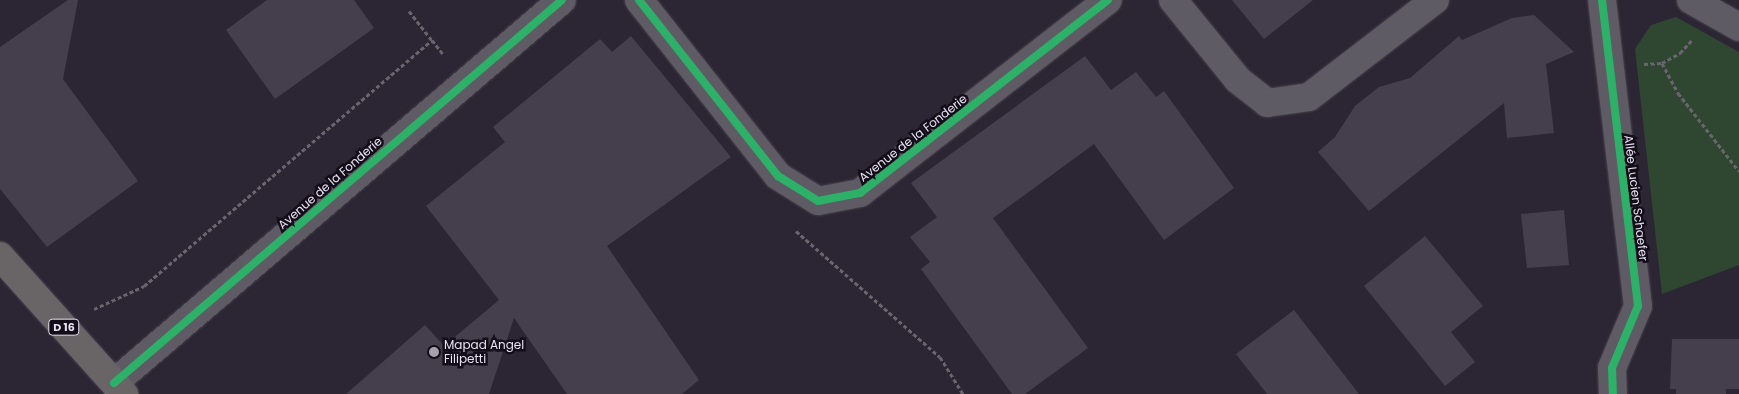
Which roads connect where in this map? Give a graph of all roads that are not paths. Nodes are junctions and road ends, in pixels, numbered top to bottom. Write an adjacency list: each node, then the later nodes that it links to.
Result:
1 (562, 0): 10 (street, Avenue de la Fonderie)
2 (639, 0): 3 (street, Avenue de la Fonderie)
3 (1108, 0)
4 (1173, 0): 5 (street)
5 (1435, 0)
6 (1602, 0): 11 (street, Allée Lucien Schaefer)
7 (1691, 0): 8 (street)
8 (1739, 27)
9 (1, 260): 10 (main road, D 16)
10 (119, 388)
11 (1613, 394)

